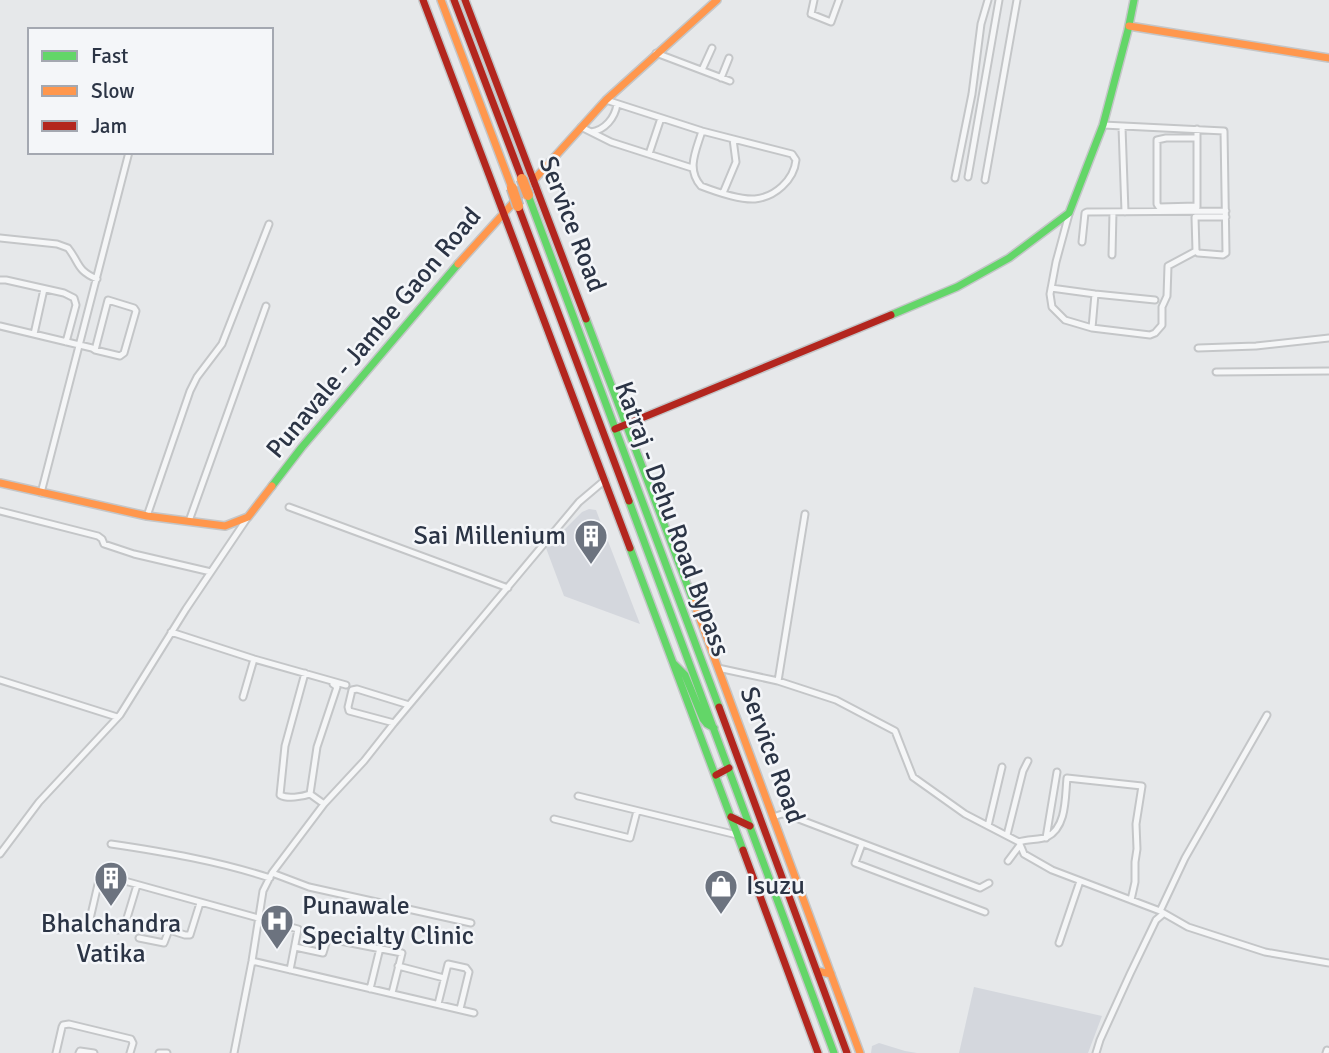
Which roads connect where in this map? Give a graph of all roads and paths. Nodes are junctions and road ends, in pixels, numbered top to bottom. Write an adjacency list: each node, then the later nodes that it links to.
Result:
1 (423, 0): 40 (main road)
2 (441, 0): 92 (main road, Katraj - Dehu Road Bypass, bridge)
3 (454, 0): 67 (main road, Katraj - Dehu Road Bypass, bridge)
4 (465, 0): 34 (main road, Service Road)
5 (717, 0): 14 (main road, Punavale - Jambe Gaon Road)
6 (814, 0): 7 (street)
7 (839, 0)
8 (988, 0): 33 (street)
9 (999, 0): 32 (street)
10 (1017, 0): 35 (street)
11 (1134, 0): 12 (main road)
12 (1129, 26): 16 (main road); 22 (main road)
13 (712, 48): 17 (street)
14 (656, 53): 17 (street); 20 (main road, Punavale - Jambe Gaon Road)
15 (729, 58): 18 (street)
16 (1329, 58)
17 (702, 70): 18 (street)
18 (722, 78): 19 (street)
19 (730, 81)
20 (612, 102): 21 (street); 25 (main road, Punavale - Jambe Gaon Road); 25 (street)
21 (661, 118): 26 (street); 30 (street)
22 (1103, 125): 23 (street); 42 (main road)
23 (1122, 127): 24 (street); 39 (street)
24 (1196, 129): 27 (street); 41 (street)
25 (586, 130): 30 (street); 34 (main road, Punavale - Jambe Gaon Road)
26 (702, 131): 28 (street); 31 (street)
27 (1196, 138): 37 (street); 37 (street)
28 (733, 139): 36 (street); 36 (street)
29 (128, 154): 49 (street)
30 (649, 154): 31 (street)
31 (692, 168): 36 (street)
32 (968, 177)
33 (956, 178)
34 (534, 179): 40 (main road, Punavale - Jambe Gaon Road); 66 (main road, Service Road)
35 (985, 180)
36 (723, 193)
37 (1197, 208): 39 (street); 41 (street)
38 (1113, 212): 39 (street); 43 (street); 48 (street)
39 (1125, 212)
40 (503, 214): 68 (main road); 75 (main road, Punavale - Jambe Gaon Road)
41 (1226, 214): 47 (street); 47 (street)
42 (1068, 217): 43 (street); 51 (street); 66 (main road)
43 (1084, 223): 46 (street)
44 (269, 224): 74 (street)
45 (0, 238): 49 (street)
46 (1082, 242)
47 (1196, 251): 57 (street)
48 (1112, 255)
49 (96, 279): 61 (street)
50 (0, 280): 52 (street)
51 (1051, 288): 53 (street); 57 (street)
52 (44, 289): 58 (street); 60 (street)
53 (1095, 295): 54 (street); 57 (street)
54 (1155, 299)
55 (266, 306): 76 (street)
56 (0, 326): 58 (street)
57 (1091, 328)
58 (34, 334): 60 (street)
59 (1329, 338): 62 (street)
60 (66, 342): 61 (street)
61 (79, 345): 63 (street); 70 (street)
62 (1198, 348)
63 (95, 350): 63 (street)
64 (1329, 371): 65 (street)
65 (1216, 372)
66 (626, 424): 67 (main road); 82 (main road, Service Road)
67 (615, 429): 135 (main road, Katraj - Dehu Road Bypass)
68 (604, 480): 78 (street); 81 (main road)
69 (0, 483): 70 (main road)
70 (41, 493): 74 (main road)
71 (289, 507): 78 (street)
72 (0, 511): 77 (street)
73 (805, 514): 85 (street)
74 (147, 516): 76 (main road)
75 (248, 517): 76 (main road); 77 (street)
76 (189, 521)
77 (211, 572): 79 (street)
78 (508, 588): 88 (street)
79 (171, 632): 80 (street); 90 (street)
80 (254, 659): 83 (street); 87 (street)
81 (674, 664): 92 (main road); 97 (main road)
82 (718, 668): 85 (street); 103 (main road, Service Road)
83 (305, 675): 86 (street); 98 (street); 98 (street)
84 (0, 680): 90 (street)
85 (778, 681): 106 (street)
86 (346, 685)
87 (243, 697)
88 (409, 705): 91 (street); 91 (street)
89 (1267, 716): 122 (street)
90 (117, 717): 113 (street)
91 (394, 723): 100 (street)
92 (714, 729): 95 (main road, Katraj - Dehu Road Bypass)
93 (1028, 761): 108 (street)
94 (1002, 767): 106 (street)
95 (729, 768): 97 (main road); 105 (main road, Katraj - Dehu Road Bypass)
96 (1057, 772): 109 (street)
97 (716, 775): 102 (main road)
98 (310, 794): 100 (street)
99 (578, 796): 101 (street)
100 (324, 804): 115 (street)
101 (637, 811): 104 (street); 107 (street)
102 (731, 817): 105 (main road); 107 (main road)
103 (773, 817): 111 (street); 136 (main road, Service Road)
104 (554, 819)
105 (750, 826): 151 (main road, Katraj - Dehu Road Bypass)
106 (988, 826): 108 (street)
107 (737, 835): 150 (main road)
108 (1007, 835): 112 (street)
109 (1046, 838): 112 (street); 119 (street)
110 (111, 844): 115 (street)
111 (862, 844): 117 (street); 121 (street)
112 (1019, 844): 114 (street); 116 (street)
113 (0, 854)
114 (1007, 861)
115 (271, 876): 123 (street); 124 (street)
116 (1080, 881): 119 (street); 128 (street)
117 (989, 883)
118 (137, 885): 118 (street); 120 (street)
119 (1131, 900): 122 (street)
120 (200, 903): 123 (street); 126 (street)
121 (985, 912)
122 (1161, 912): 132 (street); 154 (street)
123 (259, 919): 129 (street); 131 (street)
124 (471, 923)
125 (157, 926): 126 (street)
126 (169, 930): 127 (street)
127 (139, 938)
128 (1059, 943)
129 (295, 947): 130 (street); 134 (street)
130 (380, 948): 133 (street); 138 (street)
131 (253, 961): 134 (street); 149 (street)
132 (1329, 963)
133 (398, 967): 137 (street); 139 (street)
134 (290, 970): 138 (street)
135 (817, 971): 136 (main road); 152 (main road, Katraj - Dehu Road Bypass)
136 (831, 974): 153 (main road, Service Road)
137 (444, 978): 140 (street); 141 (street)
138 (370, 989): 139 (street)
139 (391, 993): 140 (street)
140 (438, 1004): 141 (street)
141 (460, 1009): 142 (street)
142 (474, 1013)
143 (55, 1053): 146 (street)
144 (79, 1053): 145 (street)
145 (94, 1053)
146 (130, 1053)
147 (159, 1053): 148 (street)
148 (167, 1053)
149 (234, 1053)
150 (818, 1053)
151 (834, 1053)
152 (847, 1053)
153 (860, 1053)
154 (1096, 1053)

